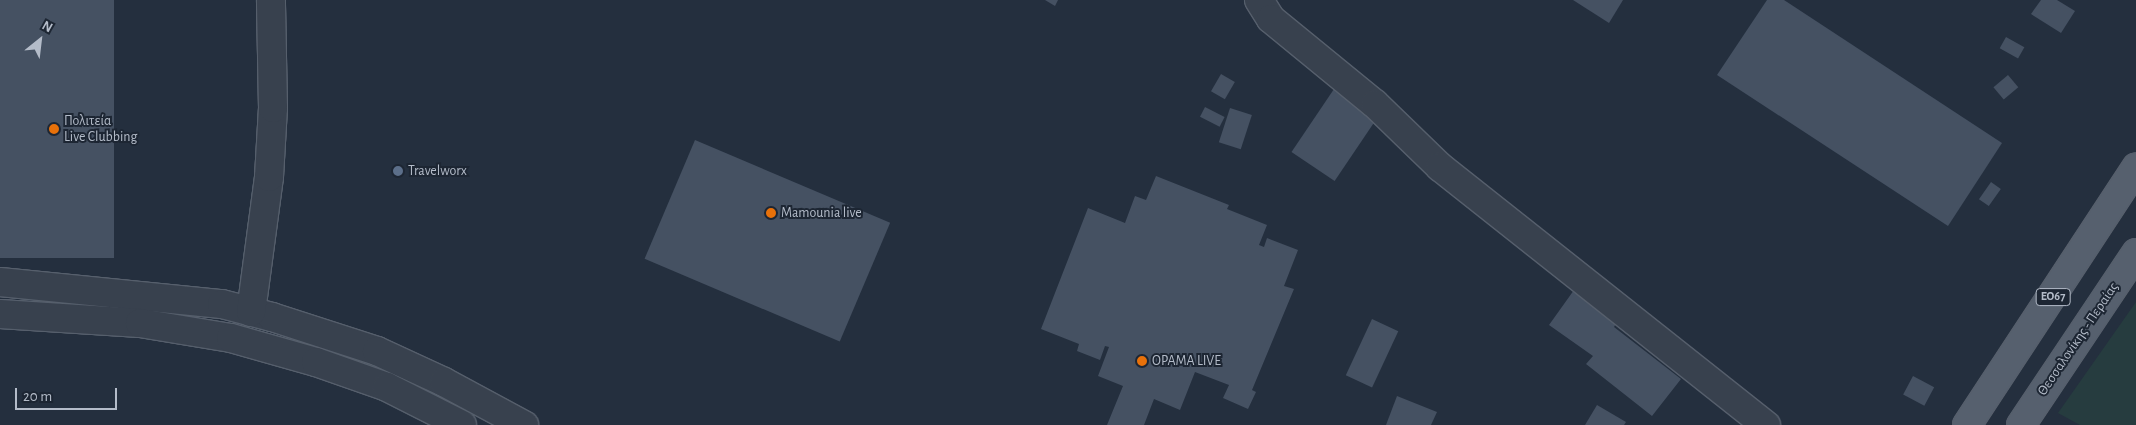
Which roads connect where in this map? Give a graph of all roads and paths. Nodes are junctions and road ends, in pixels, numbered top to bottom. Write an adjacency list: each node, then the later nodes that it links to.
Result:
1 (271, 0): 6 (street)
2 (1259, 0): 10 (street)
3 (2136, 168): 11 (main road, ΕΟ67)
4 (2136, 253): 12 (main road, Θεσσαλονίκης - Περαίας)
5 (0, 282): 6 (street)
6 (251, 312): 9 (street)
7 (0, 314): 8 (street)
8 (462, 425)
9 (524, 425)
10 (1766, 425)
11 (1967, 425)
12 (2021, 425)

